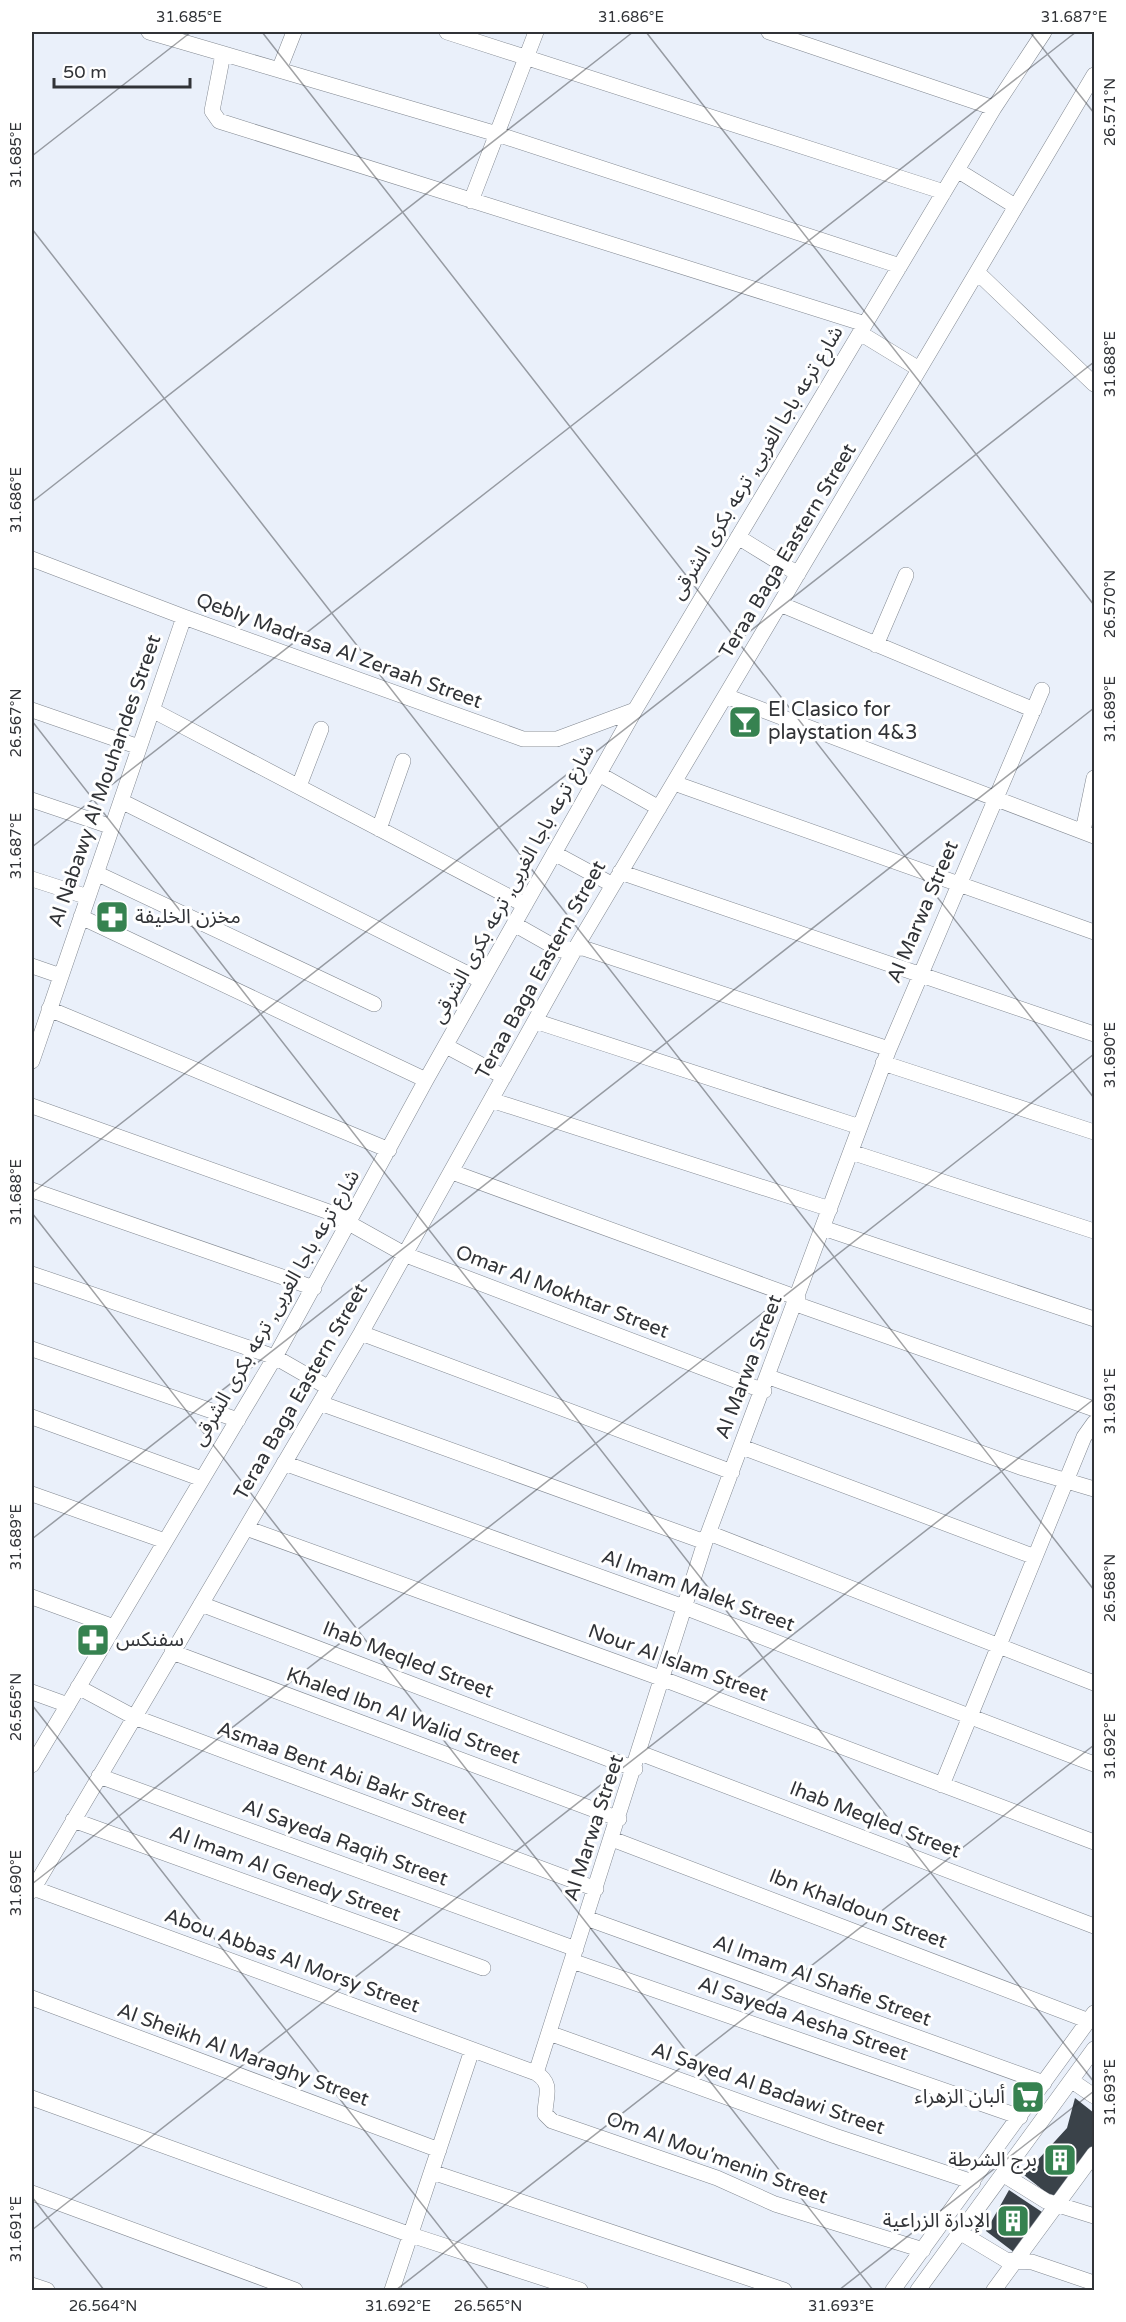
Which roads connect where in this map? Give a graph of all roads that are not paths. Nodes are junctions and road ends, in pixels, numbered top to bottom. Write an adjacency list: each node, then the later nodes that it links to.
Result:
1 (149, 32): 7 (street)
2 (294, 32): 9 (street)
3 (447, 32): 8 (street)
4 (536, 32): 8 (street)
5 (769, 32): 11 (street)
6 (1043, 32): 11 (street, شارع ترعه باجا الغربى, ترعه بكرى الشرقى)
7 (223, 54): 9 (street); 15 (street)
8 (525, 57): 12 (street); 14 (street)
9 (279, 70): 12 (street)
10 (1095, 75): 16 (street, Teraa Baga Eastern Street)
11 (994, 108): 13 (street, شارع ترعه باجا الغربى, ترعه بكرى الشرقى)
12 (498, 134): 15 (street); 17 (street)
13 (957, 170): 14 (street, شارع ترعه باجا الغربى, ترعه بكرى الشرقى); 16 (street)
14 (944, 192): 17 (street, شارع ترعه باجا الغربى, ترعه بكرى الشرقى)
15 (471, 201): 19 (street)
16 (1016, 206): 18 (street, Teraa Baga Eastern Street)
17 (900, 266): 19 (street, شارع ترعه باجا الغربى, ترعه بكرى الشرقى)
18 (977, 272): 20 (street, Teraa Baga Eastern Street); 21 (street)
19 (862, 328): 20 (street); 22 (street, شارع ترعه باجا الغربى, ترعه بكرى الشرقى)
20 (919, 369): 24 (street, Teraa Baga Eastern Street)
21 (1095, 384)
22 (738, 537): 24 (street); 32 (street, شارع ترعه باجا الغربى, ترعه بكرى الشرقى)
23 (32, 559): 27 (street, Qebly Madrasa Al Zeraah Street)
24 (798, 574): 26 (street, Teraa Baga Eastern Street)
25 (906, 575): 28 (street)
26 (780, 604): 28 (street); 30 (street, Teraa Baga Eastern Street)
27 (184, 618): 31 (street, Al Nabawy Al Mouhandes Street); 32 (street, Qebly Madrasa Al Zeraah Street)
28 (876, 645): 33 (street)
29 (1042, 690): 33 (street, Al Marwa Street)
30 (726, 696): 40 (street, Teraa Baga Eastern Street); 42 (street)
31 (152, 710): 36 (street, Al Nabawy Al Mouhandes Street); 41 (street)
32 (635, 710): 38 (street, شارع ترعه باجا الغربى, ترعه بكرى الشرقى)
33 (1034, 710): 42 (street, Al Marwa Street)
34 (32, 711): 36 (street)
35 (321, 729): 41 (street)
36 (139, 747): 44 (street, Al Nabawy Al Mouhandes Street)
37 (404, 761): 47 (street)
38 (599, 774): 45 (street); 49 (street, شارع ترعه باجا الغربى, ترعه بكرى الشرقى)
39 (1095, 778): 48 (street)
40 (674, 783): 45 (street, Teraa Baga Eastern Street); 53 (street)
41 (299, 786): 47 (street)
42 (995, 798): 48 (street); 53 (street, Al Marwa Street)
43 (32, 800): 46 (street)
44 (121, 801): 46 (street, Al Nabawy Al Mouhandes Street); 63 (street)
45 (659, 808): 51 (street, Teraa Baga Eastern Street)
46 (112, 827): 50 (street, Al Nabawy Al Mouhandes Street)
47 (379, 829): 55 (street)
48 (1089, 834)
49 (554, 854): 51 (street); 55 (street, شارع ترعه باجا الغربى, ترعه بكرى الشرقى)
50 (96, 873): 54 (street, Al Nabawy Al Mouhandes Street); 64 (street)
51 (616, 878): 59 (street, Teraa Baga Eastern Street); 61 (street)
52 (32, 879): 54 (street)
53 (958, 884): 58 (street); 61 (street, Al Marwa Street)
54 (88, 897): 56 (street, Al Nabawy Al Mouhandes Street)
55 (525, 905): 57 (street, شارع ترعه باجا الغربى, ترعه بكرى الشرقى)
56 (81, 917): 62 (street, Al Nabawy Al Mouhandes Street); 72 (street)
57 (514, 924): 59 (street); 63 (street, شارع ترعه باجا الغربى, ترعه بكرى الشرقى)
58 (1095, 932)
59 (575, 949): 66 (street, Teraa Baga Eastern Street); 69 (street)
60 (32, 966): 62 (street)
61 (920, 973): 67 (street); 69 (street, Al Marwa Street)
62 (61, 976): 65 (street, Al Nabawy Al Mouhandes Street)
63 (482, 981): 68 (street, شارع ترعه باجا الغربى, ترعه بكرى الشرقى)
64 (374, 1004)
65 (49, 1009): 70 (street, Al Nabawy Al Mouhandes Street); 77 (street)
66 (535, 1021): 71 (street, Teraa Baga Eastern Street); 75 (street)
67 (1095, 1034)
68 (446, 1046): 71 (street); 72 (street, شارع ترعه باجا الغربى, ترعه بكرى الشرقى)
69 (886, 1056): 75 (street, Al Marwa Street); 76 (street)
70 (32, 1061)
71 (504, 1077): 73 (street, Teraa Baga Eastern Street)
72 (426, 1080): 77 (street, شارع ترعه باجا الغربى, ترعه بكرى الشرقى)
73 (491, 1100): 79 (street, Teraa Baga Eastern Street); 81 (street)
74 (32, 1106): 82 (street, Omar Al Mokhtar Street)
75 (860, 1127): 78 (street, Al Marwa Street)
76 (1095, 1132)
77 (389, 1150): 82 (street, شارع ترعه باجا الغربى, ترعه بكرى الشرقى)
78 (851, 1152): 81 (street, Al Marwa Street); 84 (street)
79 (452, 1172): 85 (street, Teraa Baga Eastern Street); 88 (street)
80 (32, 1190): 87 (street)
81 (830, 1209): 83 (street, Al Marwa Street)
82 (349, 1225): 85 (street, Omar Al Mokhtar Street); 87 (street, شارع ترعه باجا الغربى, ترعه بكرى الشرقى)
83 (823, 1228): 88 (street, Al Marwa Street); 89 (street)
84 (1095, 1231)
85 (406, 1255): 90 (street, Teraa Baga Eastern Street); 93 (street, Omar Al Mokhtar Street)
86 (32, 1274): 92 (street)
87 (314, 1288): 92 (street, شارع ترعه باجا الغربى, ترعه بكرى الشرقى)
88 (796, 1301): 93 (street, Al Marwa Street); 96 (street)
89 (1095, 1319)
90 (361, 1333): 94 (street, Teraa Baga Eastern Street); 102 (street)
91 (32, 1349): 98 (street)
92 (275, 1357): 94 (street); 98 (street, شارع ترعه باجا الغربى, ترعه بكرى الشرقى)
93 (766, 1384): 100 (street, Al Marwa Street); 104 (street, Omar Al Mokhtar Street)
94 (328, 1388): 95 (street, Teraa Baga Eastern Street)
95 (320, 1402): 101 (street, Teraa Baga Eastern Street); 108 (street)
96 (1095, 1409)
97 (32, 1418): 103 (street)
98 (238, 1420): 103 (street, شارع ترعه باجا الغربى, ترعه بكرى الشرقى)
99 (1095, 1423): 104 (street)
100 (742, 1447): 102 (street, Al Marwa Street); 110 (street)
101 (285, 1463): 107 (street, Teraa Baga Eastern Street); 113 (street, Al Imam Malek Street)
102 (732, 1472): 108 (street, Al Marwa Street)
103 (202, 1479): 109 (street, شارع ترعه باجا الغربى, ترعه بكرى الشرقى)
104 (1066, 1480): 105 (street, Omar Al Mokhtar Street); 110 (street)
105 (1095, 1489)
106 (32, 1494): 109 (street)
107 (246, 1528): 112 (street, Teraa Baga Eastern Street); 117 (street, Nour Al Islam Street)
108 (707, 1538): 113 (street, Al Marwa Street); 115 (street)
109 (165, 1541): 114 (street, شارع ترعه باجا الغربى, ترعه بكرى الشرقى)
110 (1035, 1557): 115 (street)
111 (32, 1597): 114 (street)
112 (201, 1604): 116 (street, Teraa Baga Eastern Street); 127 (street, Ihab Meqled Street)
113 (684, 1608): 117 (street, Al Marwa Street); 123 (street, Al Imam Malek Street)
114 (114, 1627): 119 (street, شارع ترعه باجا الغربى, ترعه بكرى الشرقى)
115 (999, 1646): 118 (street); 123 (street)
116 (172, 1652): 122 (street, Teraa Baga Eastern Street); 130 (street, Khaled Ibn Al Walid Street)
117 (663, 1679): 124 (street, Al Marwa Street); 129 (street, Nour Al Islam Street)
118 (1095, 1683)
119 (78, 1687): 121 (street, شارع ترعه باجا الغربى, ترعه بكرى الشرقى); 122 (street, Asmaa Bent Abi Bakr Street)
120 (32, 1692): 121 (street)
121 (68, 1705): 126 (street, شارع ترعه باجا الغربى, ترعه بكرى الشرقى)
122 (134, 1717): 128 (street, Teraa Baga Eastern Street); 135 (street, Asmaa Bent Abi Bakr Street)
123 (970, 1717): 125 (street, Al Imam Malek Street); 129 (street)
124 (640, 1753): 127 (street, Al Marwa Street); 137 (street, Ihab Meqled Street)
125 (1095, 1764)
126 (32, 1765)
127 (635, 1769): 130 (street, Al Marwa Street)
128 (99, 1776): 131 (street, Teraa Baga Eastern Street); 138 (street, Al Sayeda Raqih Street)
129 (942, 1785): 133 (street, Nour Al Islam Street)
130 (619, 1819): 132 (street, Al Marwa Street)
131 (73, 1820): 134 (street, Teraa Baga Eastern Street); 139 (street, Al Imam Al Genedy Street)
132 (612, 1839): 135 (street, Al Marwa Street); 141 (street, Ibn Khaldoun Street)
133 (1095, 1842)
134 (32, 1889): 144 (street, Abou Abbas Al Morsy Street)
135 (596, 1889): 136 (street, Al Marwa Street)
136 (586, 1918): 138 (street, Al Marwa Street); 147 (street, Al Imam Al Shafie Street)
137 (1095, 1926)
138 (574, 1955): 142 (street, Al Marwa Street); 150 (street, Al Sayeda Aesha Street)
139 (483, 1968)
140 (32, 1998): 152 (street, Al Sheikh Al Maraghy Street)
141 (1092, 2017): 147 (street)
142 (549, 2033): 145 (street, Al Marwa Street); 156 (street, Al Sayed Al Badawi Street)
143 (1095, 2049): 146 (street)
144 (472, 2050): 145 (street, Abou Abbas Al Morsy Street); 152 (street)
145 (536, 2073): 162 (street, Om Al Mou'menin Street)
146 (1072, 2081): 148 (street); 151 (street)
147 (1044, 2083): 150 (street)
148 (1095, 2096)
149 (32, 2098): 161 (street)
150 (1018, 2120): 151 (street, Al Sayeda Aesha Street); 156 (street)
151 (1033, 2135): 155 (street)
152 (439, 2150): 154 (street)
153 (1095, 2154): 158 (street)
154 (432, 2172): 161 (street); 170 (street)
155 (1004, 2175): 158 (street); 160 (street)
156 (973, 2182): 162 (street)
157 (32, 2193): 167 (street)
158 (1057, 2204): 159 (street); 163 (street)
159 (1095, 2216)
160 (961, 2233): 163 (street); 172 (street)
161 (411, 2235): 168 (street); 169 (street)
162 (923, 2250): 171 (street)
163 (1015, 2262): 164 (street); 173 (street)
164 (1095, 2283)
165 (32, 2285): 166 (street)
166 (47, 2290)
167 (296, 2290)
168 (392, 2290)
169 (580, 2290)
170 (784, 2290)
171 (893, 2290)
172 (918, 2290)
173 (994, 2290)

